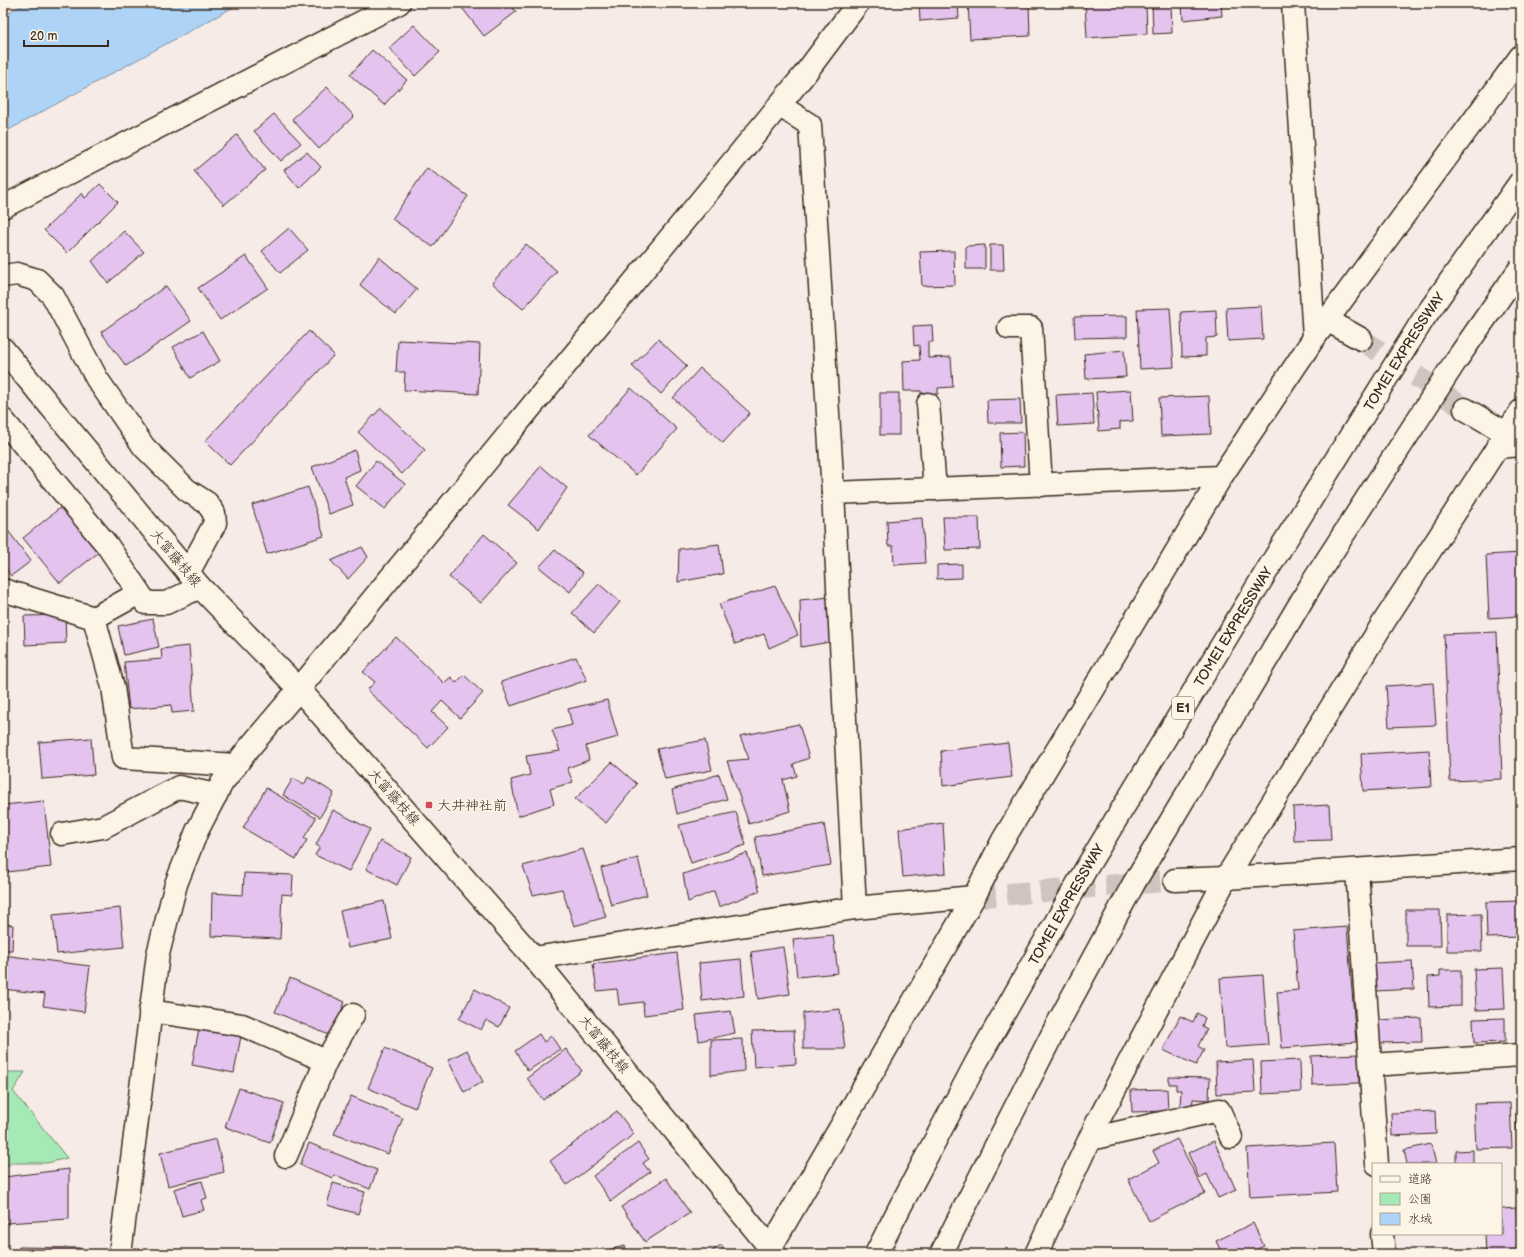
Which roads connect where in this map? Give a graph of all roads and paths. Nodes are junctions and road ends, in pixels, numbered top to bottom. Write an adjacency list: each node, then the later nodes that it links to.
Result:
1 (399, 3): 7 (main road)
2 (858, 3): 5 (main road)
3 (1293, 3): 12 (main road)
4 (1521, 56): 10 (main road)
5 (779, 105): 23 (main road); 28 (main road)
6 (1521, 181): 48 (main road, TOMEI EXPRESSWAY / E1, bridge)
7 (3, 207)
8 (1521, 267): 54 (main road, bridge)
9 (3, 276): 24 (main road)
10 (1327, 320): 12 (main road); 13 (main road)
11 (1009, 328): 21 (main road)
12 (1314, 338): 20 (main road)
13 (1361, 339)
14 (3, 350): 24 (main road, 大富藤枝線)
15 (928, 404): 22 (main road)
16 (1464, 409): 19 (main road)
17 (1521, 411): 19 (main road)
18 (5, 427): 26 (main road)
19 (1508, 442): 34 (main road)
20 (1221, 477): 21 (main road); 36 (main road)
21 (1041, 485): 22 (main road)
22 (935, 489): 23 (main road)
23 (833, 493): 37 (main road)
24 (194, 580): 26 (main road); 28 (main road, 大富藤枝線)
25 (3, 590): 27 (main road)
26 (139, 592): 27 (main road)
27 (94, 618): 29 (main road)
28 (299, 689): 29 (main road); 38 (main road, 大富藤枝線)
29 (236, 765): 30 (main road)
30 (216, 795): 31 (main road); 39 (main road)
31 (62, 834)
32 (1521, 859): 33 (main road)
33 (1357, 870): 34 (main road); 43 (main road)
34 (1226, 878): 35 (main road); 45 (main road)
35 (1175, 880)
36 (974, 897): 37 (main road); 50 (main road)
37 (855, 908): 38 (main road)
38 (534, 958): 50 (main road, 大富藤枝線)
39 (150, 1011): 42 (main road); 51 (main road)
40 (353, 1015): 42 (main road)
41 (1521, 1055): 43 (main road)
42 (326, 1061): 46 (main road)
43 (1371, 1064): 47 (main road)
44 (1231, 1137): 45 (main road)
45 (1090, 1139): 55 (main road)
46 (286, 1156)
47 (1377, 1163)
48 (901, 1205): 52 (main road); 53 (main road, TOMEI EXPRESSWAY / E1, bridge)
49 (1382, 1235): 56 (main road)
50 (770, 1252)
51 (120, 1254)
52 (868, 1254)
53 (876, 1254)
54 (942, 1254)
55 (1036, 1254)
56 (1384, 1254)

